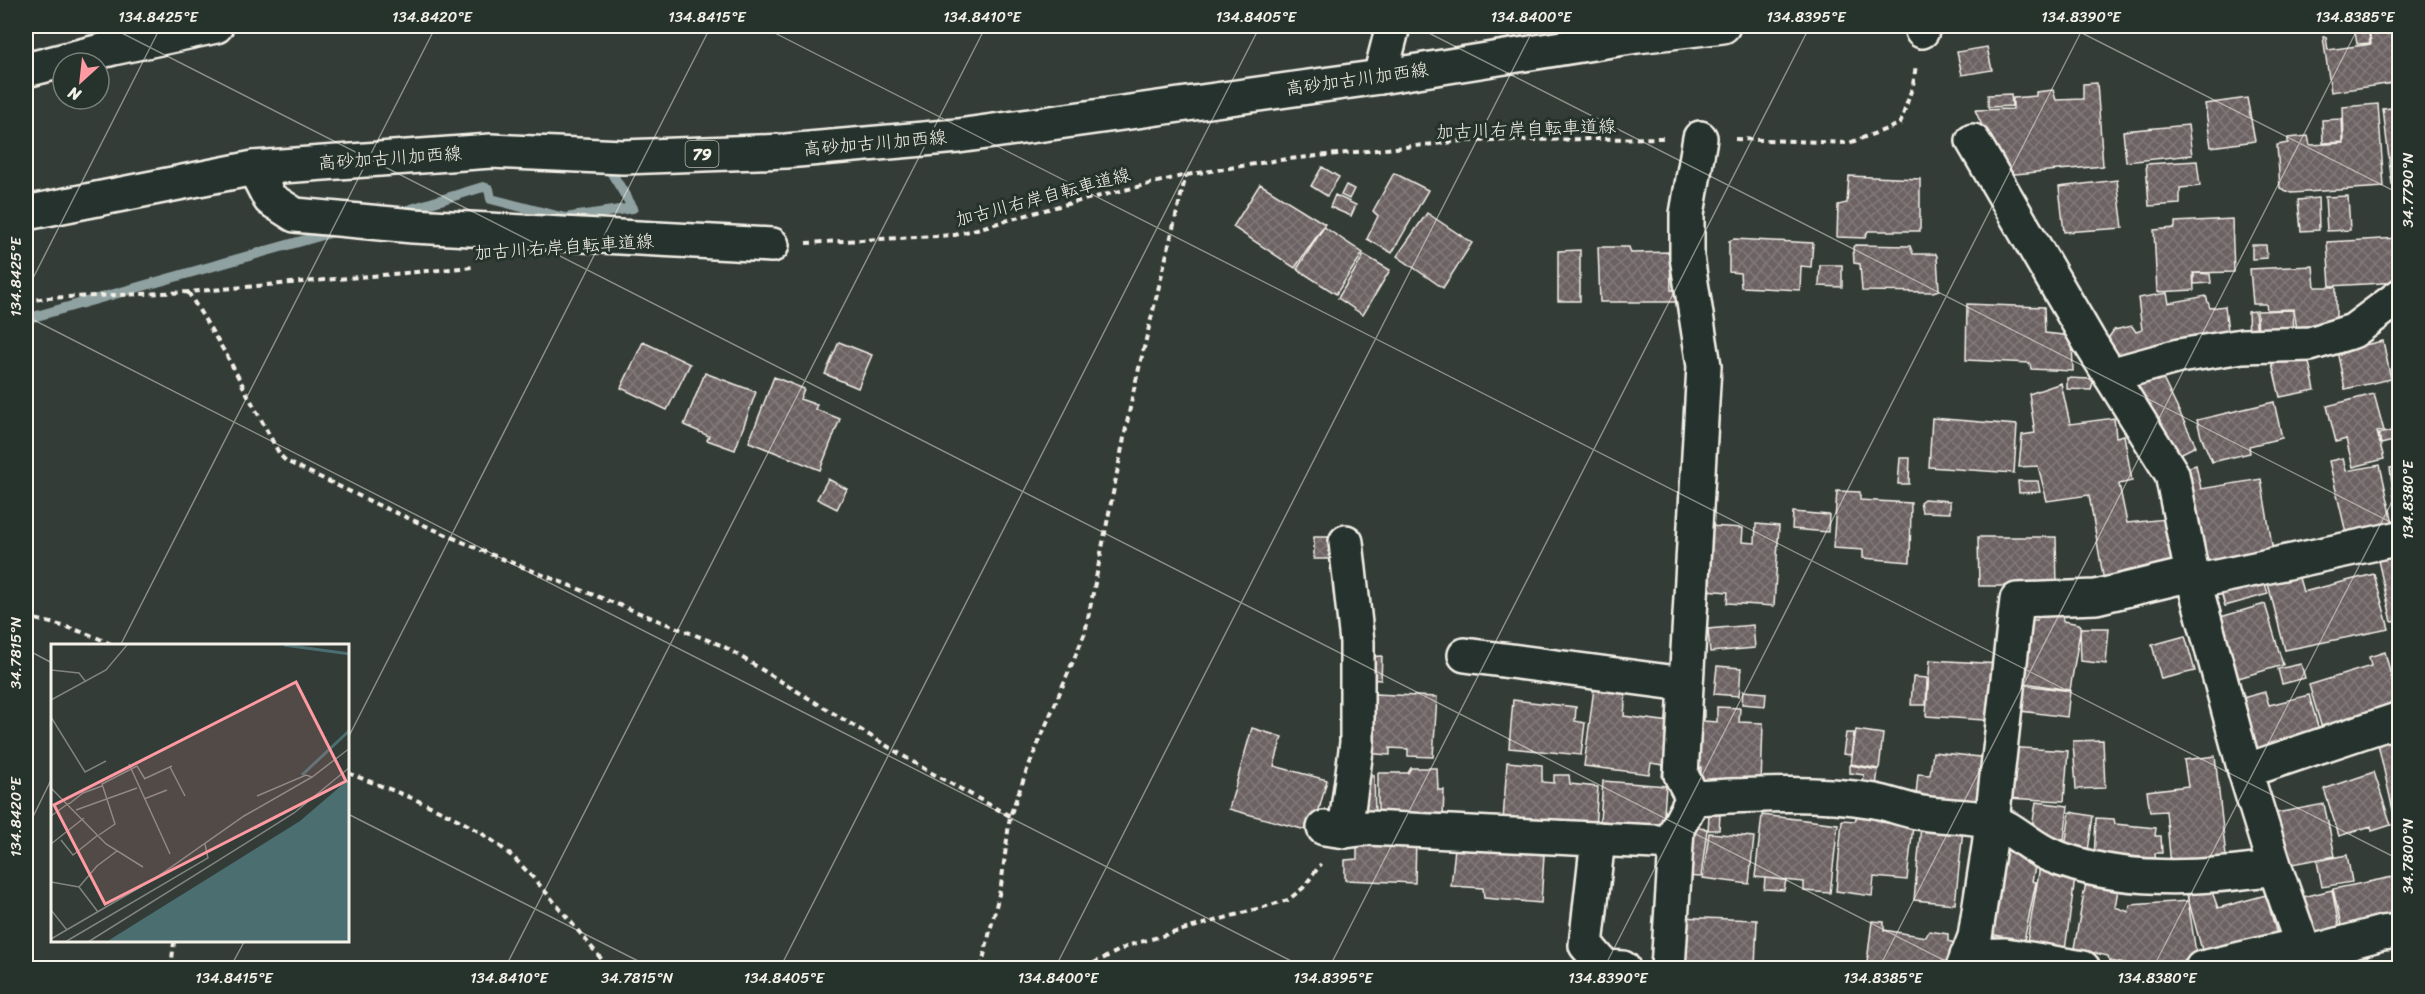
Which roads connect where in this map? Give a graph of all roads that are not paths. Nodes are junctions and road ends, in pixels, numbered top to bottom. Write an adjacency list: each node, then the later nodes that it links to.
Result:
1 (216, 26): 4 (street)
2 (1393, 26): 5 (street)
3 (1723, 26): 5 (street, 高砂加古川加西線 / 79)
4 (26, 70)
5 (1380, 77): 8 (street, 高砂加古川加西線 / 79)
6 (1700, 138): 17 (street)
7 (1973, 141): 12 (street)
8 (254, 168): 9 (street, 高砂加古川加西線 / 79); 10 (street)
9 (26, 213)
10 (772, 245)
11 (2400, 296): 12 (street)
12 (2110, 375): 15 (street)
13 (2400, 538): 15 (street)
14 (1346, 542): 22 (street)
15 (2193, 578): 19 (street); 21 (street)
16 (1465, 655): 17 (street)
17 (1684, 684): 20 (street)
18 (2400, 719): 19 (street)
19 (2245, 771): 24 (street)
20 (1693, 798): 21 (street); 23 (street)
21 (1992, 821): 24 (street); 27 (street)
22 (1598, 839): 23 (street); 28 (street)
23 (1676, 843): 29 (street)
24 (2275, 868): 26 (street)
25 (2400, 931): 26 (street)
26 (2305, 956): 31 (street)
27 (1965, 962): 30 (street)
28 (1623, 969)
29 (1668, 969)
30 (2083, 969)
31 (2202, 969)

